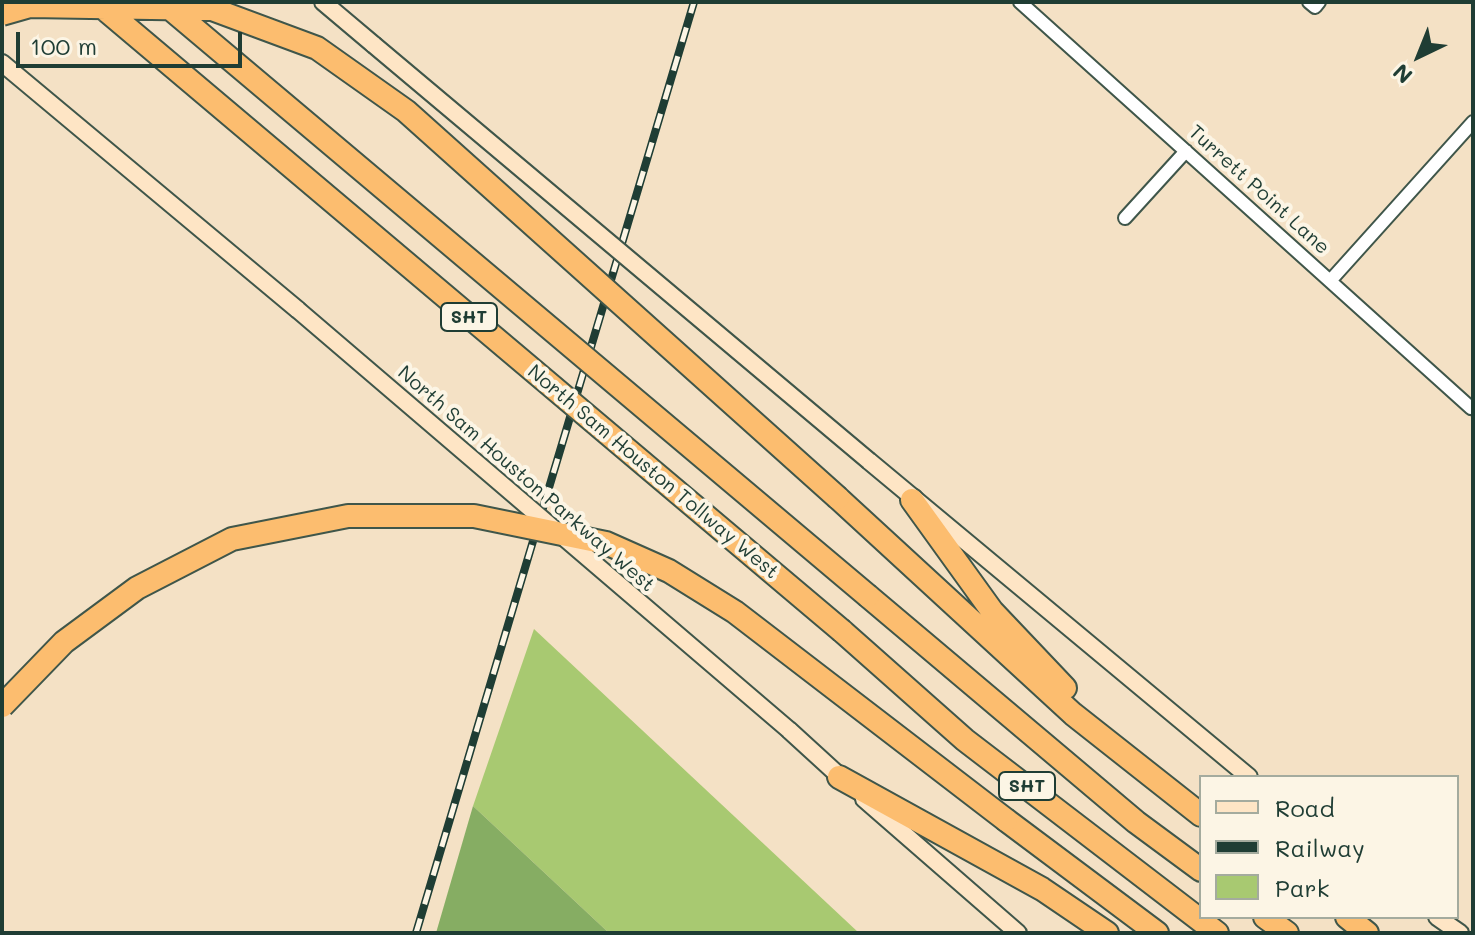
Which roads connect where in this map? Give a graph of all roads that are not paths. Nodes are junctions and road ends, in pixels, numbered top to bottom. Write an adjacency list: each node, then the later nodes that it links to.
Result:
1 (96, 2): 26 (highway, North Sam Houston Tollway West / SHT, bridge)
2 (162, 2): 18 (highway, SHT, bridge)
3 (323, 2): 12 (main road, bridge)
4 (1020, 2): 8 (street, Turrett Point Lane)
5 (2, 14): 17 (highway, bridge)
6 (2, 63): 15 (main road, North Sam Houston Parkway West, bridge)
7 (1473, 122): 10 (street)
8 (1186, 151): 9 (street); 10 (street, Turrett Point Lane)
9 (1125, 218)
10 (1330, 281): 11 (street, Turrett Point Lane)
11 (1472, 408)
12 (912, 500): 14 (main road); 16 (highway)
13 (2, 706): 25 (highway, bridge)
14 (1247, 775)
15 (839, 777): 23 (main road, North Sam Houston Parkway West); 24 (highway)
16 (1199, 799)
17 (1199, 813)
18 (1199, 869)
19 (1268, 919): 27 (highway)
20 (1332, 919): 28 (highway)
21 (1350, 919): 29 (highway)
22 (1440, 919): 30 (main road)
23 (1018, 933)
24 (1107, 933)
25 (1157, 933)
26 (1217, 933)
27 (1287, 933)
28 (1350, 933)
29 (1367, 933)
30 (1460, 933)

